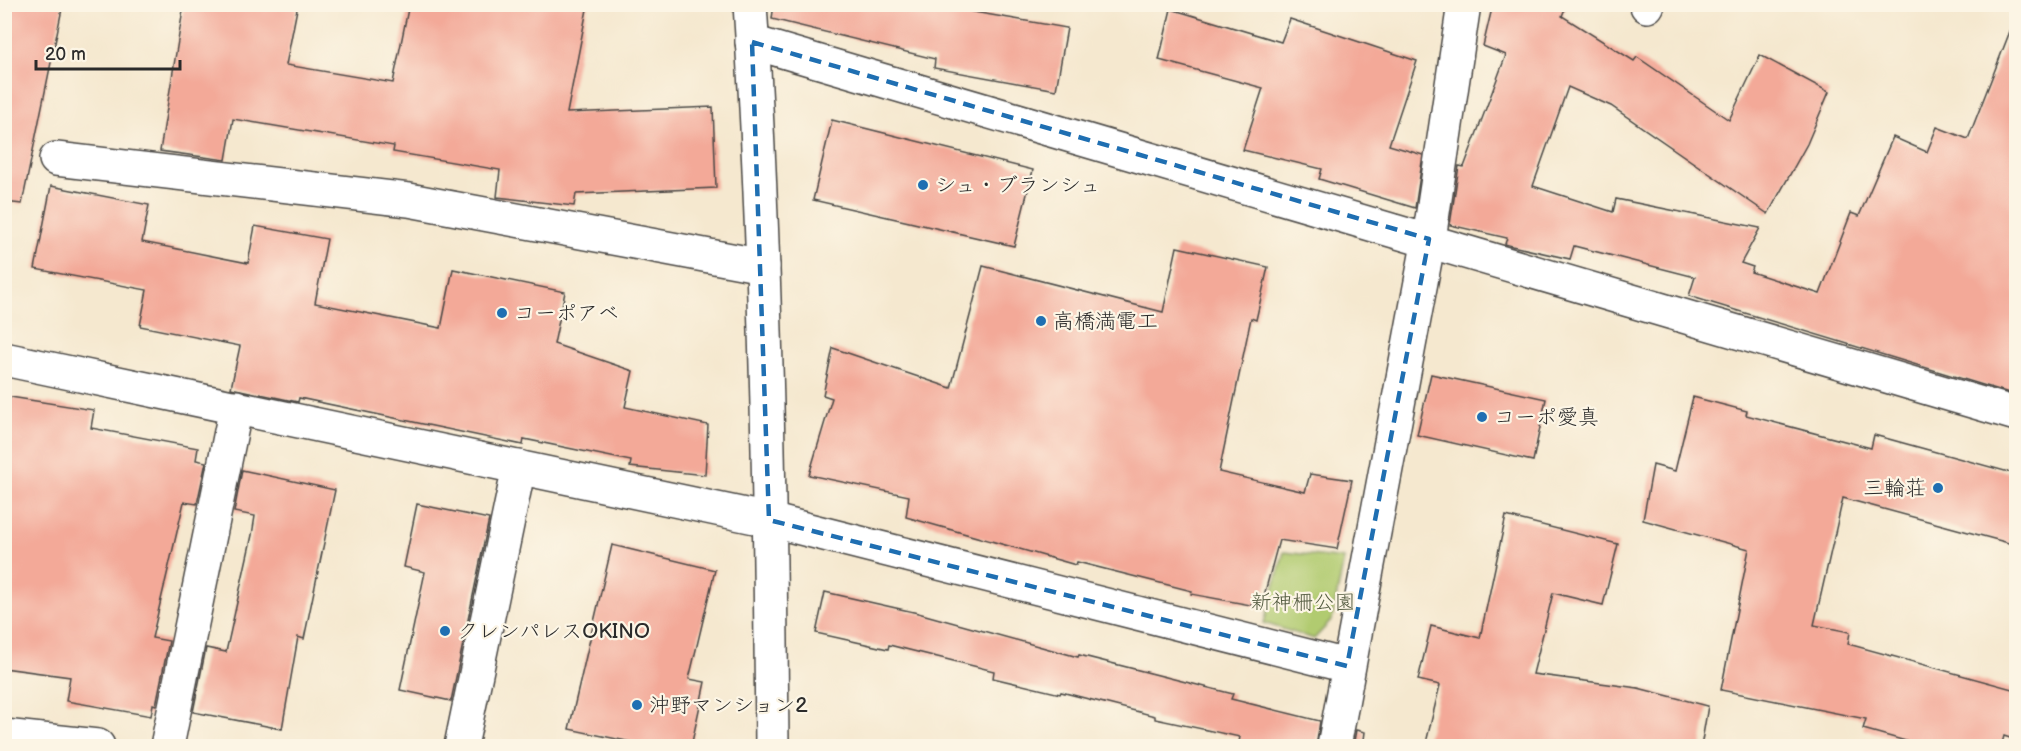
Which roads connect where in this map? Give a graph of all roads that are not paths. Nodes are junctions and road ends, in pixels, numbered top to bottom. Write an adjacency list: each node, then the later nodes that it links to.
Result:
1 (750, 4): 3 (street)
2 (1464, 4): 5 (street)
3 (752, 42): 5 (street); 6 (street)
4 (56, 159): 6 (street)
5 (1429, 239): 9 (street); 12 (street)
6 (763, 266): 11 (street)
7 (4, 358): 8 (street)
8 (236, 407): 10 (street); 15 (street)
9 (2016, 414)
10 (519, 467): 11 (street); 16 (street)
11 (770, 520): 12 (street); 17 (street)
12 (1347, 666): 18 (street)
13 (4, 736): 14 (street)
14 (98, 747)
15 (167, 747)
16 (461, 747)
17 (772, 747)
18 (1334, 747)

